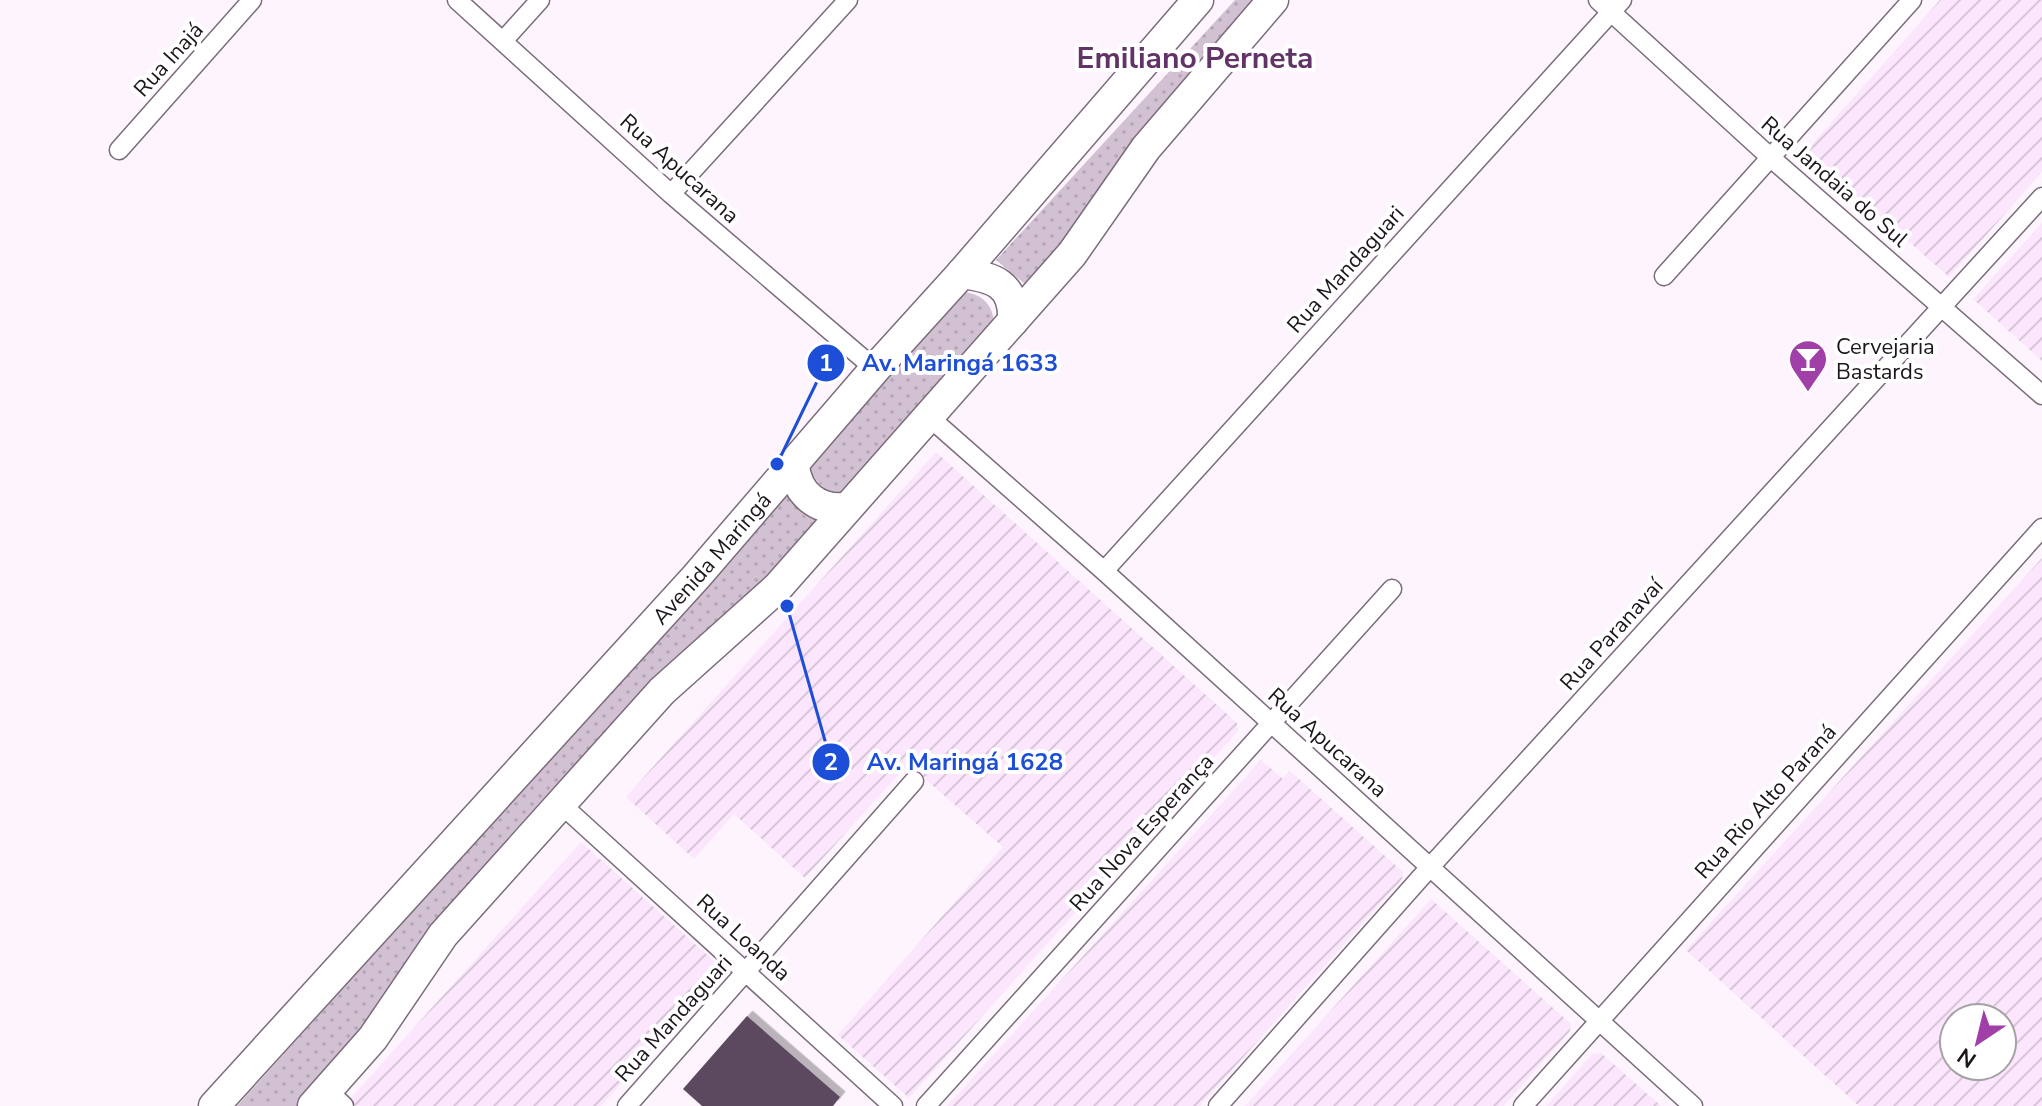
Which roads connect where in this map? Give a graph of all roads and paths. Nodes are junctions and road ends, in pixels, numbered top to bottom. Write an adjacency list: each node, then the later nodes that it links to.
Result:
1 (252, 0): 10 (street, Rua Inajá)
2 (457, 0): 9 (street, Rua Apucarana)
3 (540, 0): 9 (street)
4 (848, 0): 12 (street)
5 (1198, 0): 14 (main road, Avenida Maringá)
6 (1273, 0): 17 (main road)
7 (1912, 0): 11 (street)
8 (1610, 4): 11 (street, Rua Jandaia do Sul); 24 (street, Rua Mandaguari)
9 (503, 41): 12 (street, Rua Apucarana)
10 (119, 150)
11 (1770, 157): 15 (street); 16 (street, Rua Jandaia do Sul)
12 (671, 194): 18 (street, Rua Apucarana)
13 (2042, 197): 16 (street, Rua Paranavaí)
14 (962, 273): 17 (main road); 18 (main road, Avenida Maringá)
15 (1664, 276)
16 (1942, 307): 19 (street, Rua Jandaia do Sul); 29 (street, Rua Paranavaí)
17 (1013, 321): 20 (main road)
18 (875, 369): 21 (main road, Avenida Maringá)
19 (2042, 395)
20 (928, 416): 22 (main road); 24 (street, Rua Apucarana)
21 (794, 466): 22 (main road); 33 (main road, Avenida Maringá)
22 (846, 508): 28 (main road)
23 (2042, 528): 31 (street, Rua Rio Alto Paraná)
24 (1104, 571): 26 (street, Rua Apucarana)
25 (1392, 589): 26 (street, Rua Nova Esperança)
26 (1271, 723): 29 (street, Rua Apucarana); 36 (street, Rua Nova Esperança)
27 (914, 781): 30 (street, Rua Mandaguari)
28 (562, 805): 30 (street, Rua Loanda); 32 (main road)
29 (1430, 867): 31 (street, Rua Apucarana); 37 (street, Rua Paranavaí)
30 (747, 971): 34 (street, Rua Mandaguari); 35 (street, Rua Loanda)
31 (1598, 1022): 38 (street, Rua Rio Alto Paraná); 39 (street, Rua Apucarana)
32 (328, 1101)
33 (214, 1106)
34 (627, 1106)
35 (893, 1106)
36 (926, 1106)
37 (1218, 1106)
38 (1523, 1106)
39 (1693, 1106)

